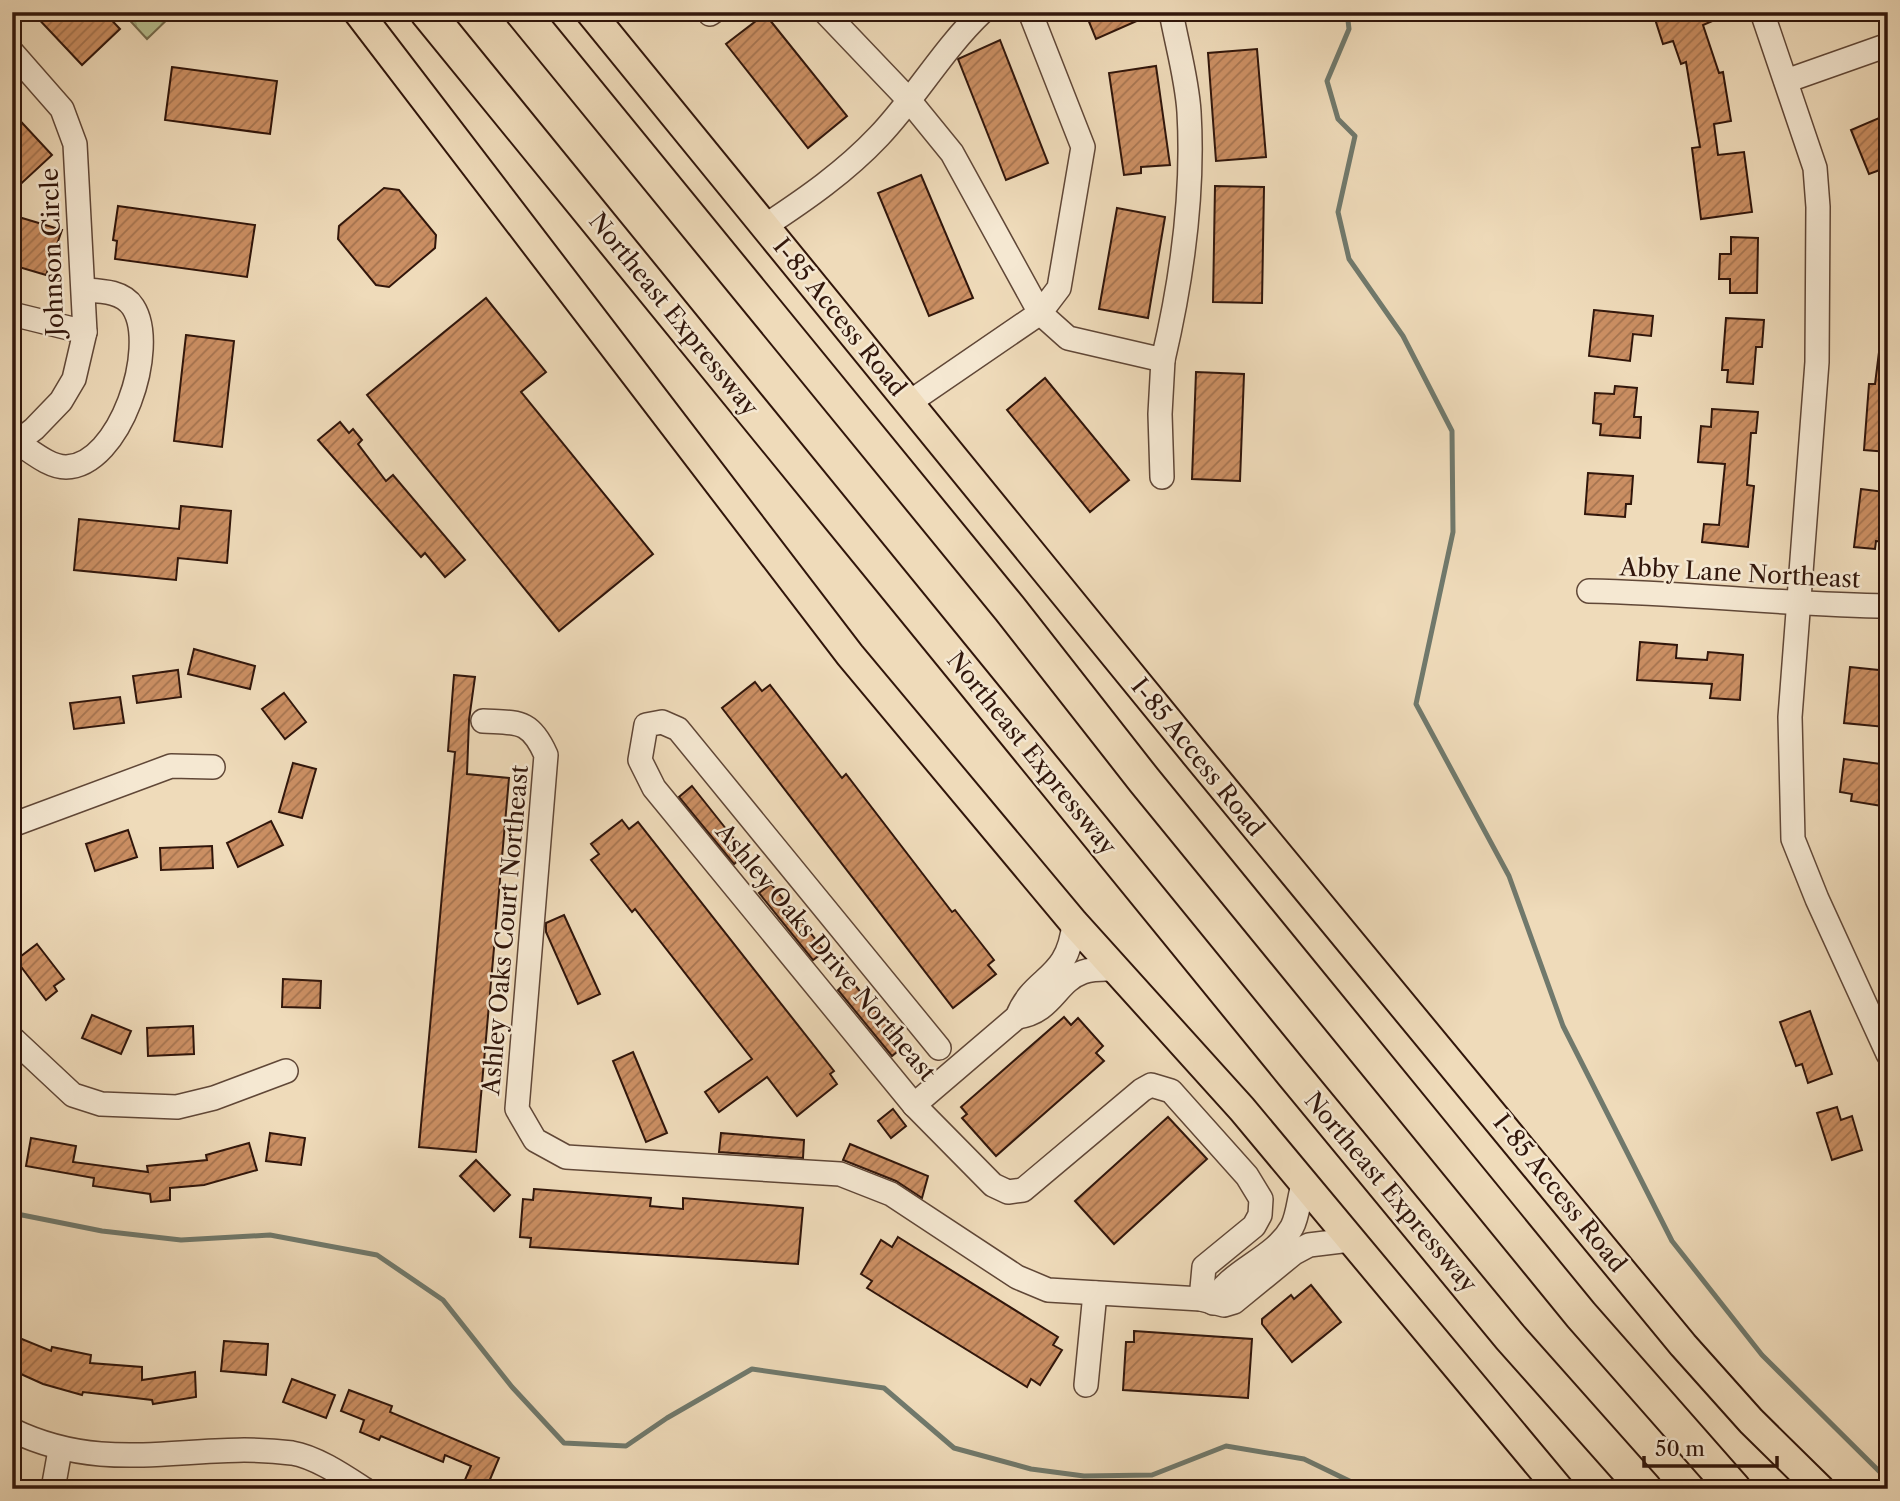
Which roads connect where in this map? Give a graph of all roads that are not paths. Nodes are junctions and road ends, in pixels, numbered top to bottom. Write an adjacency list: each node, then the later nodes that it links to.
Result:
1 (358, 12): 29 (main road)
2 (427, 12): 49 (highway, Northeast Expressway)
3 (522, 12): 50 (highway)
4 (590, 12): 14 (main road, I-85 Access Road)
5 (825, 12): 13 (street)
6 (982, 12): 13 (street)
7 (1030, 12): 16 (street)
8 (1171, 12): 19 (street)
9 (1762, 12): 12 (street)
10 (1888, 44): 12 (street)
11 (12, 52): 15 (street, Johnson Circle)
12 (1786, 81): 24 (street)
13 (908, 99): 14 (street); 16 (street)
14 (765, 226): 20 (main road, I-85 Access Road)
15 (84, 290): 18 (street, Johnson Circle); 21 (street)
16 (1040, 313): 19 (street); 20 (street)
17 (12, 314): 18 (street)
18 (85, 332): 21 (street, Johnson Circle)
19 (1163, 360): 22 (street)
20 (910, 402): 45 (main road, I-85 Access Road)
21 (15, 444)
22 (1163, 477)
23 (1589, 592): 24 (street, Abby Lane Northeast)
24 (1798, 605): 25 (street, Abby Lane Northeast); 34 (street)
25 (1888, 606)
26 (482, 721): 40 (street, Ashley Oaks Court Northeast)
27 (213, 767): 28 (street)
28 (12, 825)
29 (1074, 923): 30 (main road); 31 (street, Ashley Oaks Drive Northeast)
30 (1116, 969): 31 (street, Ashley Oaks Drive Northeast); 37 (main road)
31 (1054, 981): 36 (street, Ashley Oaks Drive Northeast)
32 (12, 1038): 35 (street)
33 (939, 1048): 36 (street, Ashley Oaks Drive Northeast)
34 (1888, 1054)
35 (286, 1071)
36 (914, 1105): 41 (street)
37 (1304, 1185): 38 (main road); 39 (street, Ashley Oaks Court Northeast)
38 (1350, 1240): 39 (street, Ashley Oaks Court Northeast); 48 (main road)
39 (1268, 1264): 41 (street, Ashley Oaks Court Northeast)
40 (1095, 1293): 41 (street, Ashley Oaks Court Northeast); 42 (street)
41 (1207, 1301)
42 (1086, 1385)
43 (12, 1430): 44 (street)
44 (60, 1450): 46 (street); 47 (street)
45 (1819, 1488)
46 (53, 1489)
47 (364, 1489)
48 (1559, 1489)
49 (1645, 1489)
50 (1734, 1489)

